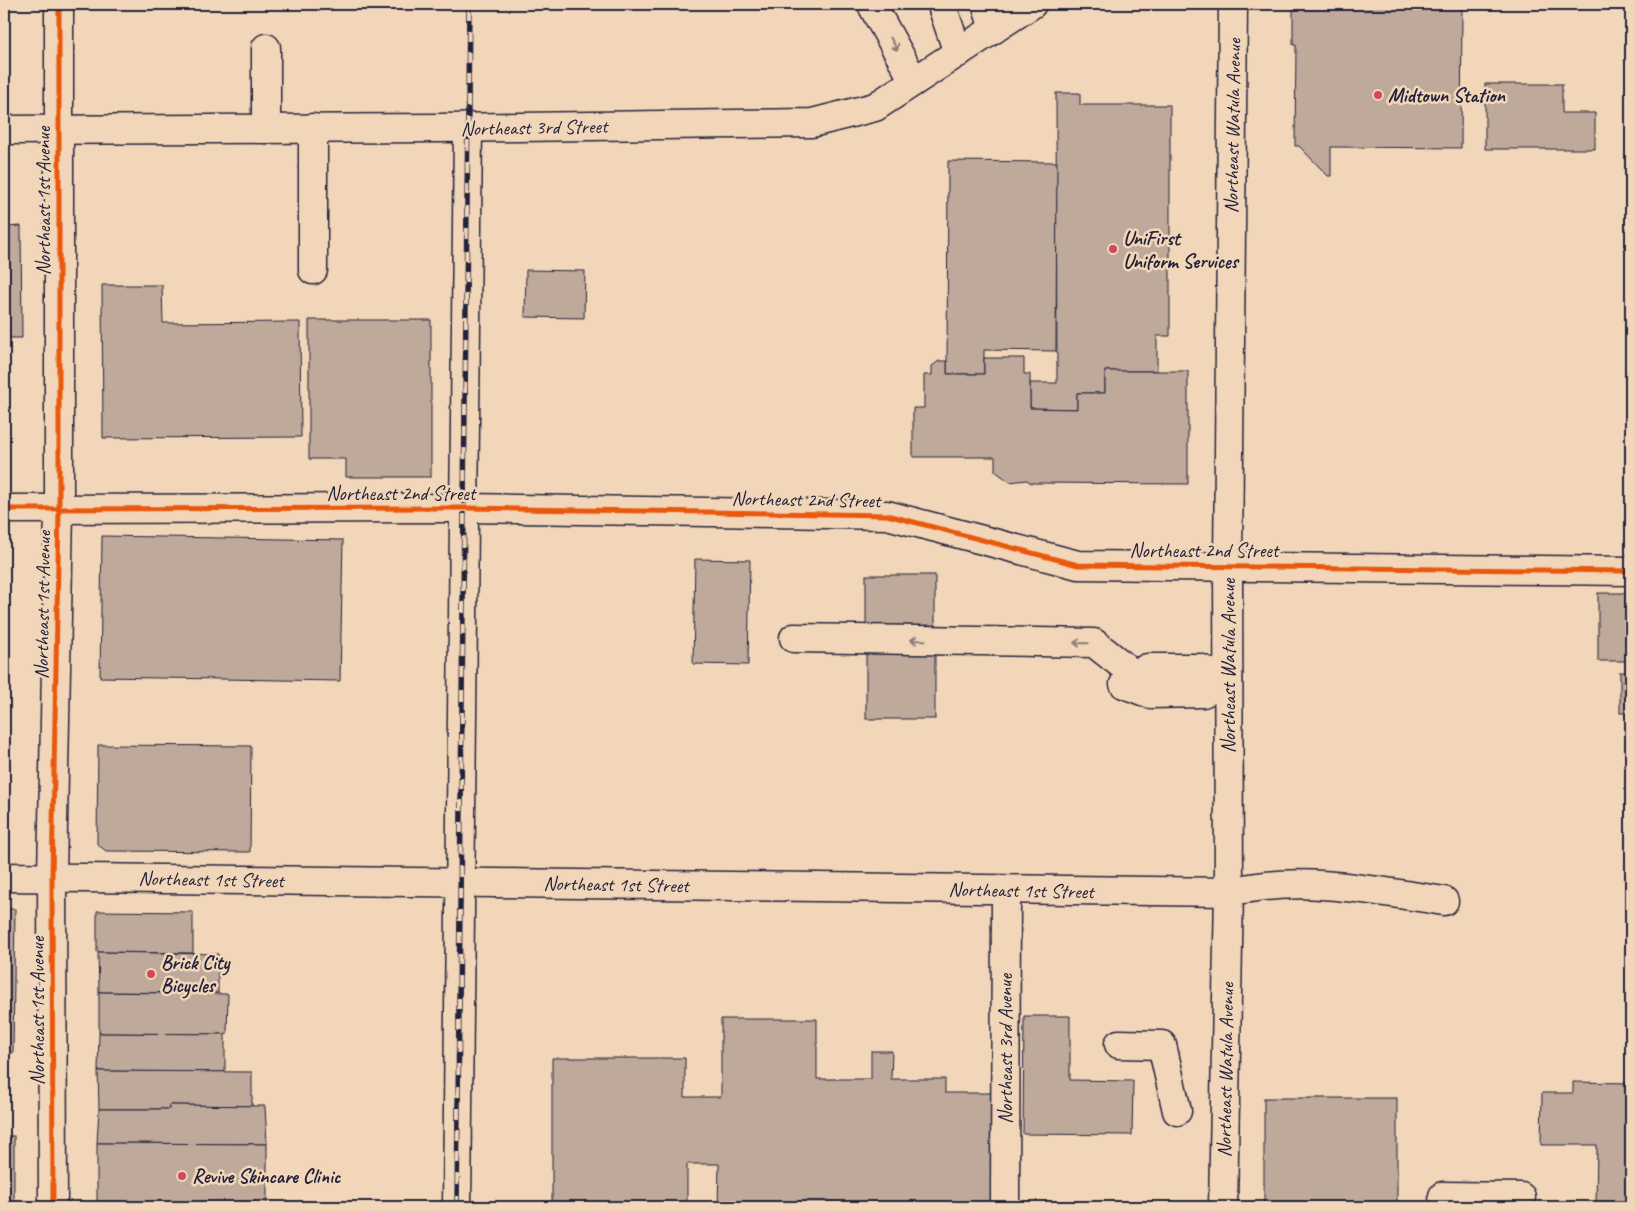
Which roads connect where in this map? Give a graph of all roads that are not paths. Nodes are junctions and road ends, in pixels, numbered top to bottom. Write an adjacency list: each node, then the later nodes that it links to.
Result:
1 (59, 4): 14 (street, Northeast 1st Avenue)
2 (943, 4): 8 (street)
3 (1032, 4): 6 (street, Northeast 3rd Street)
4 (1233, 4): 19 (street, Northeast Watula Avenue)
5 (873, 5): 9 (street, one-way to 9)
6 (990, 16): 8 (street, Northeast 3rd Street)
7 (266, 48): 12 (street)
8 (958, 52): 9 (street, Northeast 3rd Street)
9 (914, 81): 10 (street, Northeast 3rd Street)
10 (468, 127): 11 (street, Northeast 3rd Street); 16 (street)
11 (313, 128): 12 (street, Northeast 3rd Street); 15 (street)
12 (266, 129): 14 (street, Northeast 3rd Street)
13 (4, 130): 14 (street, Northeast 3rd Street)
14 (58, 130): 18 (street, Northeast 1st Avenue)
15 (313, 270)
16 (464, 508): 18 (street, Northeast 2nd Street); 19 (street, Northeast 2nd Street); 25 (street)
17 (4, 509): 18 (street, Northeast 2nd Street)
18 (58, 510): 24 (street, Northeast 1st Avenue)
19 (1228, 565): 20 (street, Northeast 2nd Street); 22 (street, Northeast Watula Avenue)
20 (1631, 571)
21 (794, 638): 22 (street, one-way to 21)
22 (1228, 680): 27 (street, Northeast Watula Avenue)
23 (4, 878): 24 (street, Northeast 1st Street)
24 (52, 878): 25 (street, Northeast 1st Street); 33 (street, Northeast 1st Avenue)
25 (460, 882): 26 (street, Northeast 1st Street); 34 (street)
26 (1006, 890): 27 (street, Northeast 1st Street); 35 (street, Northeast 3rd Avenue)
27 (1229, 892): 28 (street, Northeast 1st Street); 36 (street, Northeast Watula Avenue)
28 (1444, 901)
29 (1119, 1044): 30 (street)
30 (1177, 1111)
31 (1443, 1196): 32 (street)
32 (1521, 1198)
33 (53, 1207)
34 (457, 1207)
35 (1005, 1207)
36 (1223, 1207)

